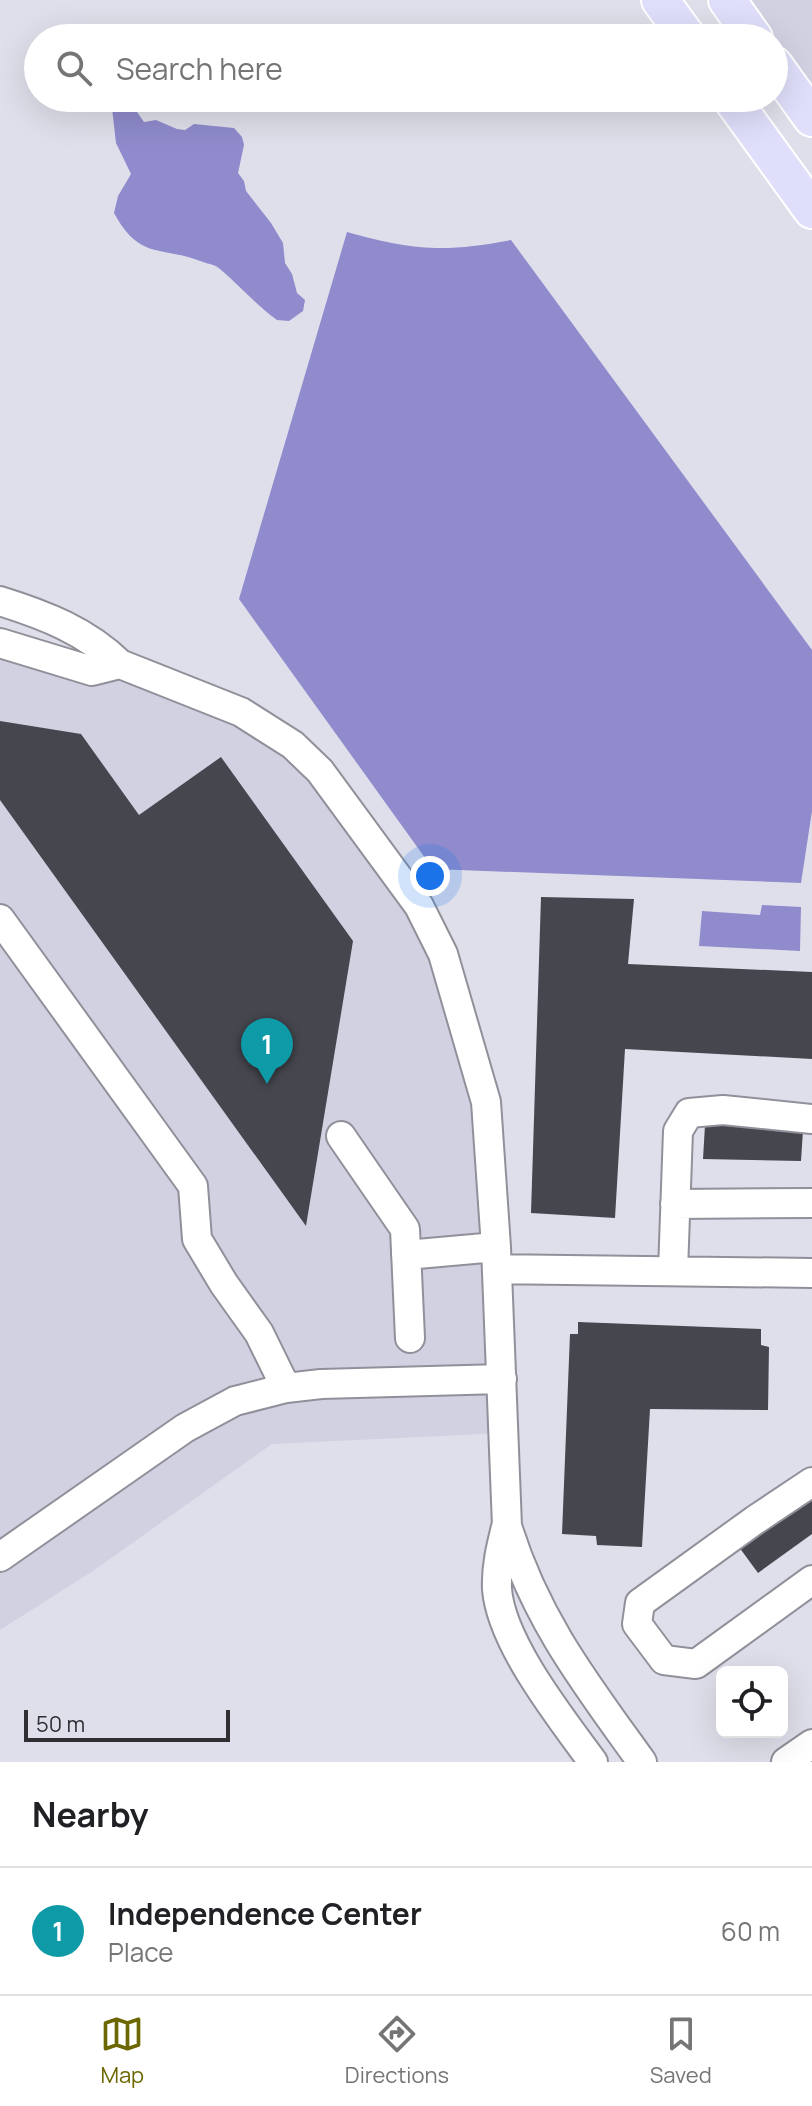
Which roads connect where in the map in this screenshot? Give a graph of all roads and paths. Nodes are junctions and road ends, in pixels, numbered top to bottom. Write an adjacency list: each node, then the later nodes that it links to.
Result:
1 (660, 0): 3 (main road)
2 (727, 0): 4 (main road)
3 (678, 24)
4 (744, 24)
5 (788, 85): 7 (main road)
6 (741, 112): 8 (main road)
7 (812, 118)
8 (812, 210)
9 (0, 601): 11 (street)
10 (0, 643): 11 (street)
11 (120, 664): 18 (street)
12 (0, 919): 23 (street)
13 (812, 1119): 16 (street)
14 (341, 1136): 17 (street)
15 (812, 1203): 16 (street)
16 (675, 1204): 19 (street)
17 (406, 1255): 18 (street); 21 (street)
18 (496, 1258): 19 (street); 22 (street)
19 (673, 1271): 20 (street)
20 (812, 1273)
21 (410, 1338)
22 (502, 1379): 23 (street); 25 (street)
23 (286, 1388): 26 (street)
24 (812, 1482): 27 (street)
25 (507, 1526): 29 (street); 30 (street)
26 (0, 1557)
27 (812, 1580)
28 (812, 1744): 31 (street)
29 (593, 1762)
30 (642, 1762)
31 (786, 1762)

